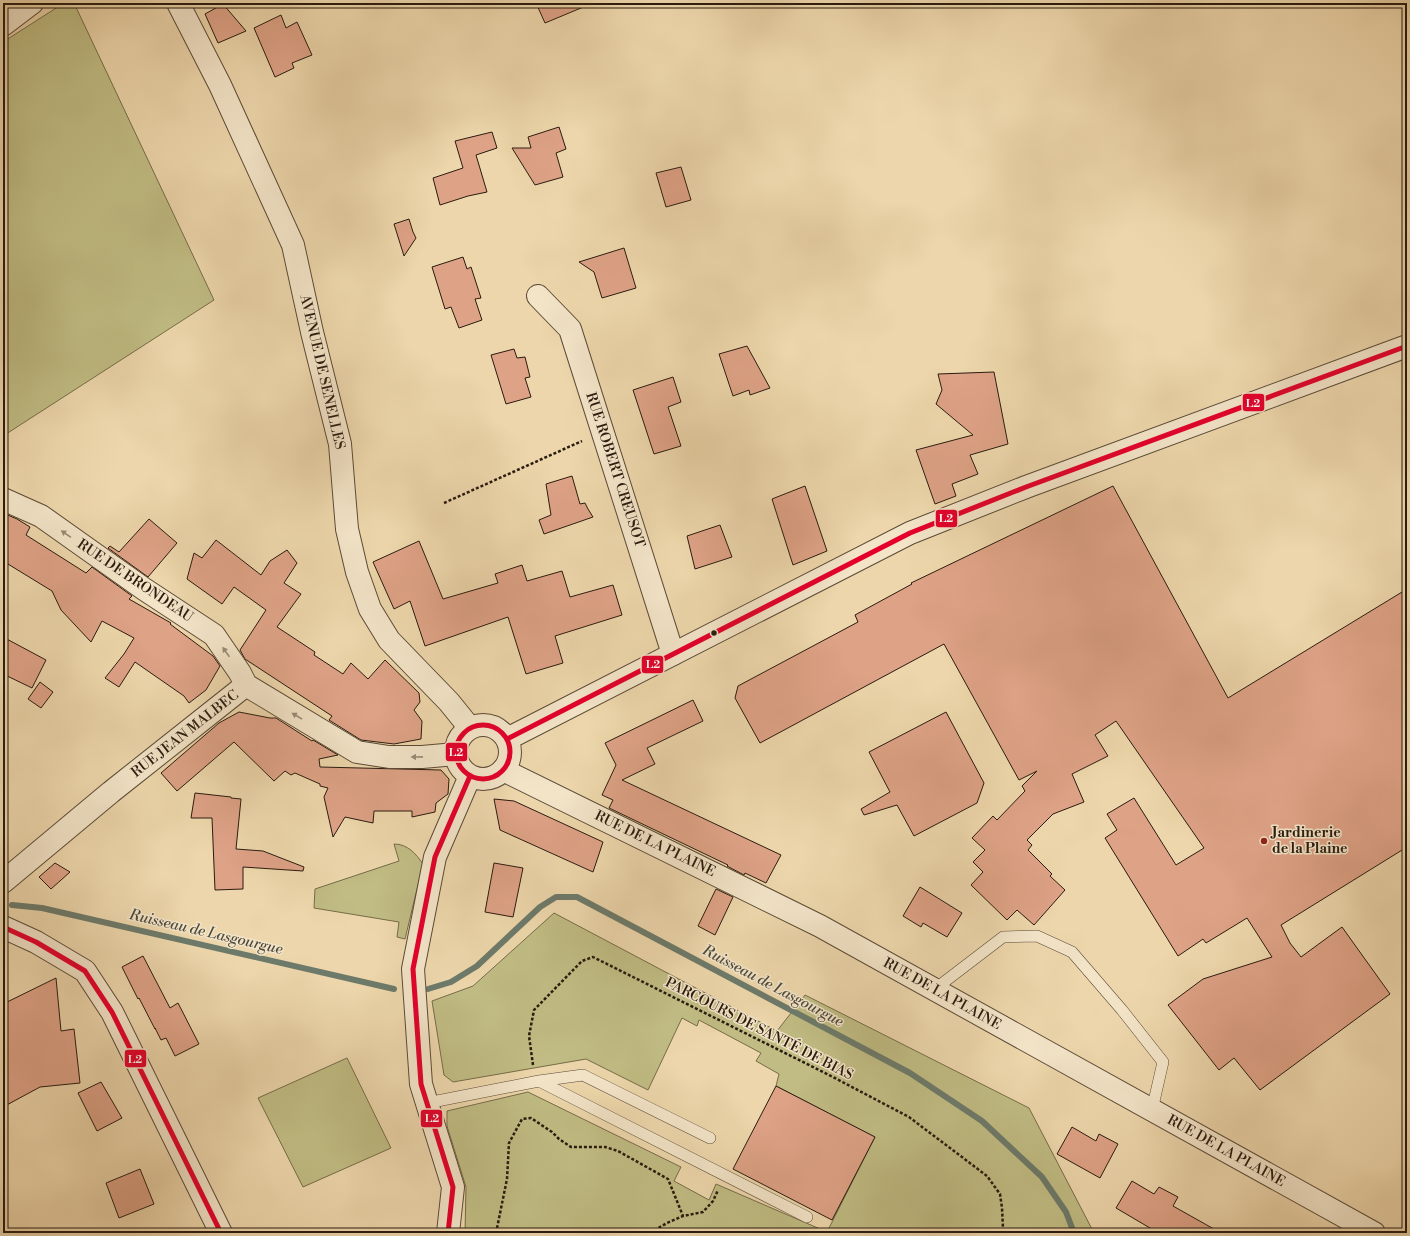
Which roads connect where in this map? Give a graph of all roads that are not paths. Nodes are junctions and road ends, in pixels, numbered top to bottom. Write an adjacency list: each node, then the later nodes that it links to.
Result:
1 (32, 3): 3 (street)
2 (178, 3): 9 (street, AVENUE DE SENELLES)
3 (3, 25)
4 (538, 296): 7 (street, RUE ROBERT CREUSOT)
5 (1407, 346): 7 (street)
6 (3, 499): 8 (street, RUE DE BRONDEAU, one-way to 6)
7 (673, 654): 10 (street)
8 (246, 686): 11 (street, RUE JEAN MALBEC, one-way to 8); 14 (street, RUE JEAN MALBEC)
9 (470, 728): 10 (street); 11 (street)
10 (507, 740): 12 (street)
11 (456, 754): 13 (street)
12 (503, 770): 13 (street); 16 (street, RUE DE LA PLAINE)
13 (470, 776): 18 (street)
14 (3, 882)
15 (3, 927): 22 (street)
16 (935, 990): 19 (street, RUE DE LA PLAINE); 19 (lane)
17 (539, 1081): 18 (lane); 20 (lane); 21 (lane)
18 (427, 1103): 23 (street)
19 (1152, 1110): 24 (street, RUE DE LA PLAINE)
20 (710, 1138)
21 (807, 1217)
22 (221, 1233)
23 (448, 1233)
24 (1374, 1233)

